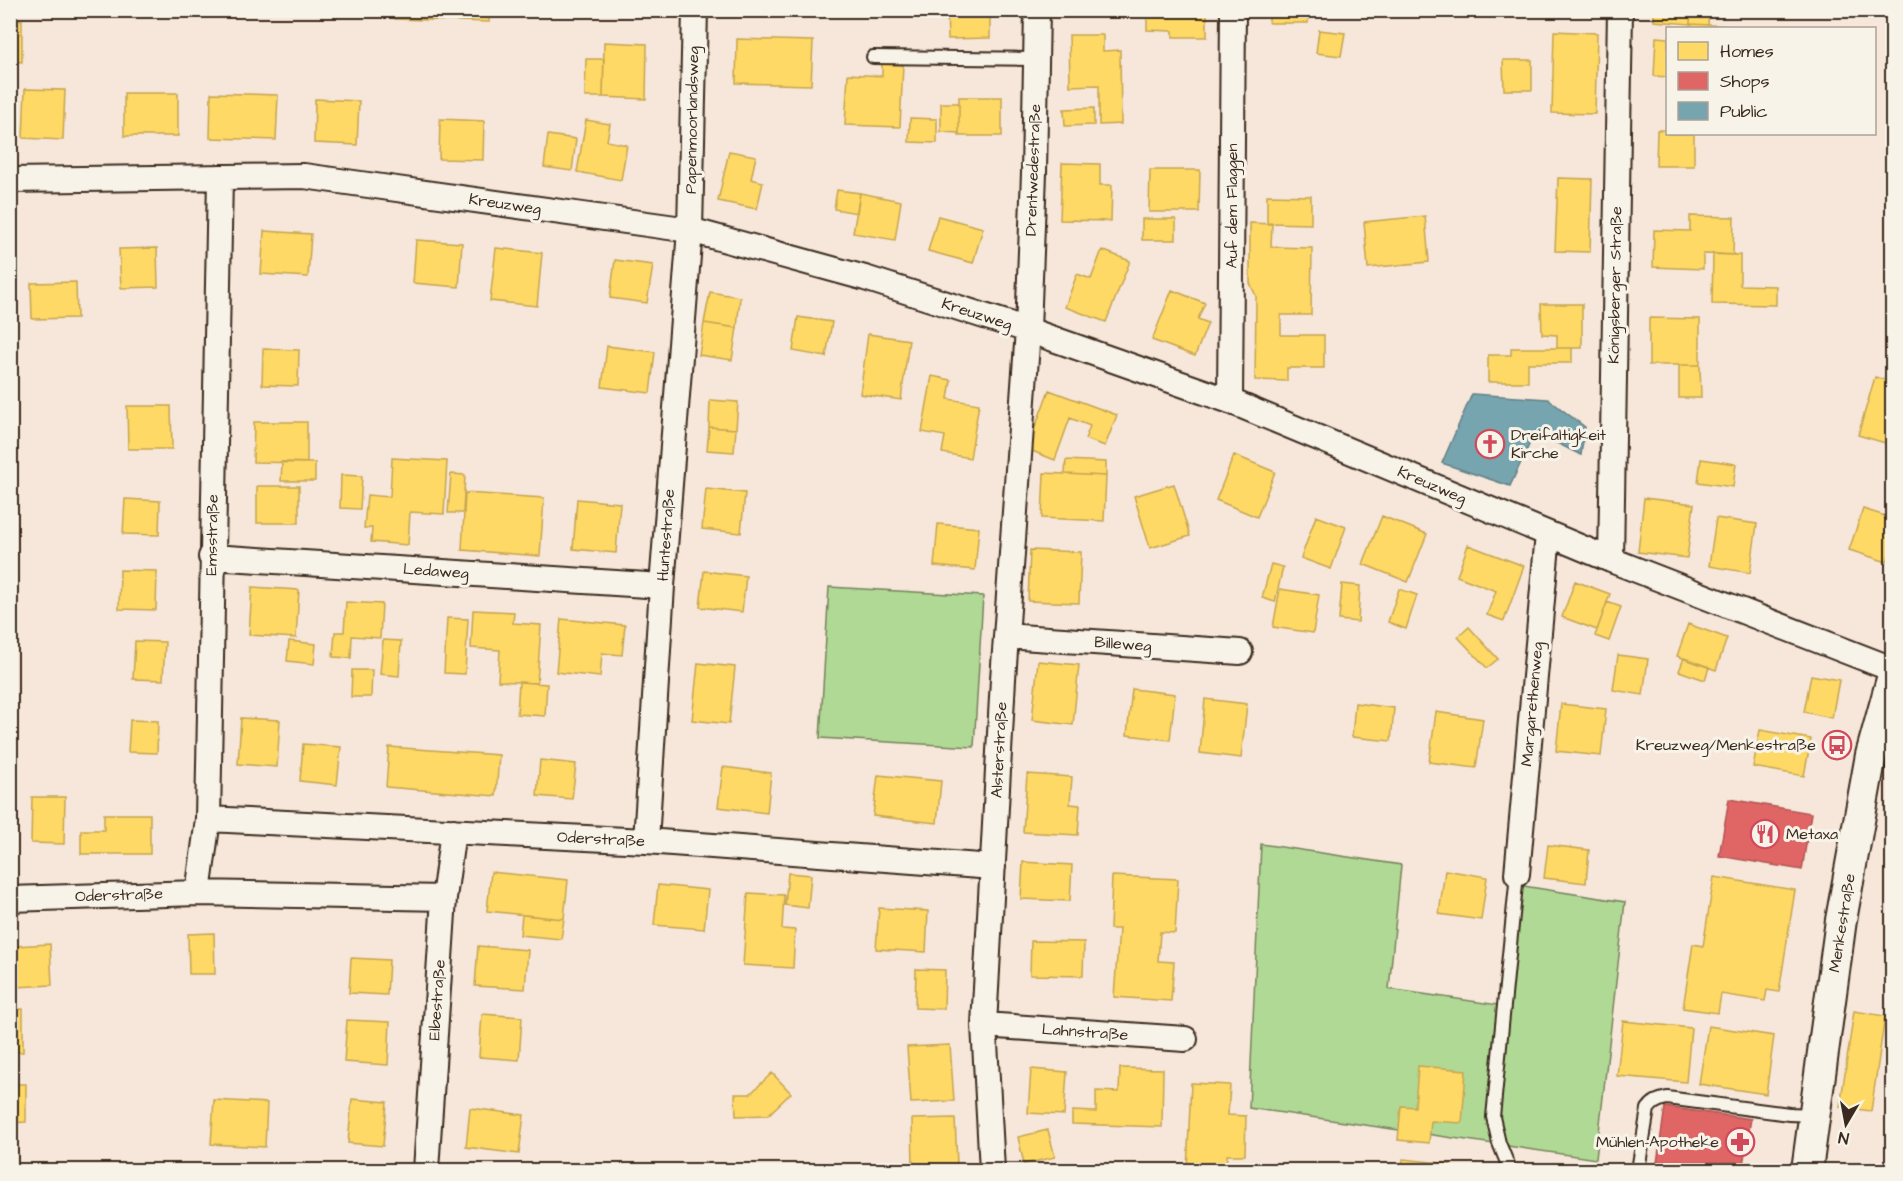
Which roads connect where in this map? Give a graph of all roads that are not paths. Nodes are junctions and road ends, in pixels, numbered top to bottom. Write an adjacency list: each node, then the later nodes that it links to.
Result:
1 (695, 10): 9 (street, Papenmoorlandsweg)
2 (1037, 10): 6 (street, Drentwedestraße)
3 (1233, 10): 11 (street, Auf dem Flaggen)
4 (1620, 10): 14 (street, Königsberger Straße)
5 (873, 57): 6 (lane)
6 (1036, 59): 10 (street, Drentwedestraße)
7 (220, 177): 8 (street, Kreuzweg); 9 (street, Kreuzweg); 13 (street, Emsstraße)
8 (10, 180)
9 (690, 230): 10 (street, Kreuzweg); 15 (street, Huntestraße)
10 (1028, 330): 11 (street, Kreuzweg); 16 (street, Alsterstraße)
11 (1230, 401): 12 (street, Kreuzweg)
12 (1548, 534): 14 (street, Kreuzweg); 24 (street, Margarethenweg)
13 (211, 557): 15 (street, Ledaweg); 20 (street, Emsstraße)
14 (1611, 560): 18 (street, Kreuzweg)
15 (662, 585): 22 (street, Huntestraße)
16 (1006, 636): 17 (street, Billeweg); 23 (street, Alsterstraße)
17 (1240, 652)
18 (1893, 669)
19 (1893, 679): 30 (street, Menkestraße)
20 (208, 819): 21 (street, Oderstraße); 25 (street, Emsstraße)
21 (453, 831): 22 (street, Oderstraße); 26 (street, Elbestraße)
22 (646, 841): 23 (street, Oderstraße)
23 (993, 867): 28 (street, Alsterstraße)
24 (1516, 874): 33 (lane)
25 (198, 893): 26 (street, Oderstraße); 27 (street, Oderstraße)
26 (444, 898): 31 (street, Elbestraße)
27 (10, 899)
28 (984, 1025): 29 (street, Lahnstraße); 32 (street, Alsterstraße)
29 (1185, 1039)
30 (1815, 1116): 34 (lane); 35 (street, Menkestraße)
31 (426, 1170)
32 (992, 1170)
33 (1510, 1170)
34 (1638, 1170)
35 (1807, 1170)

